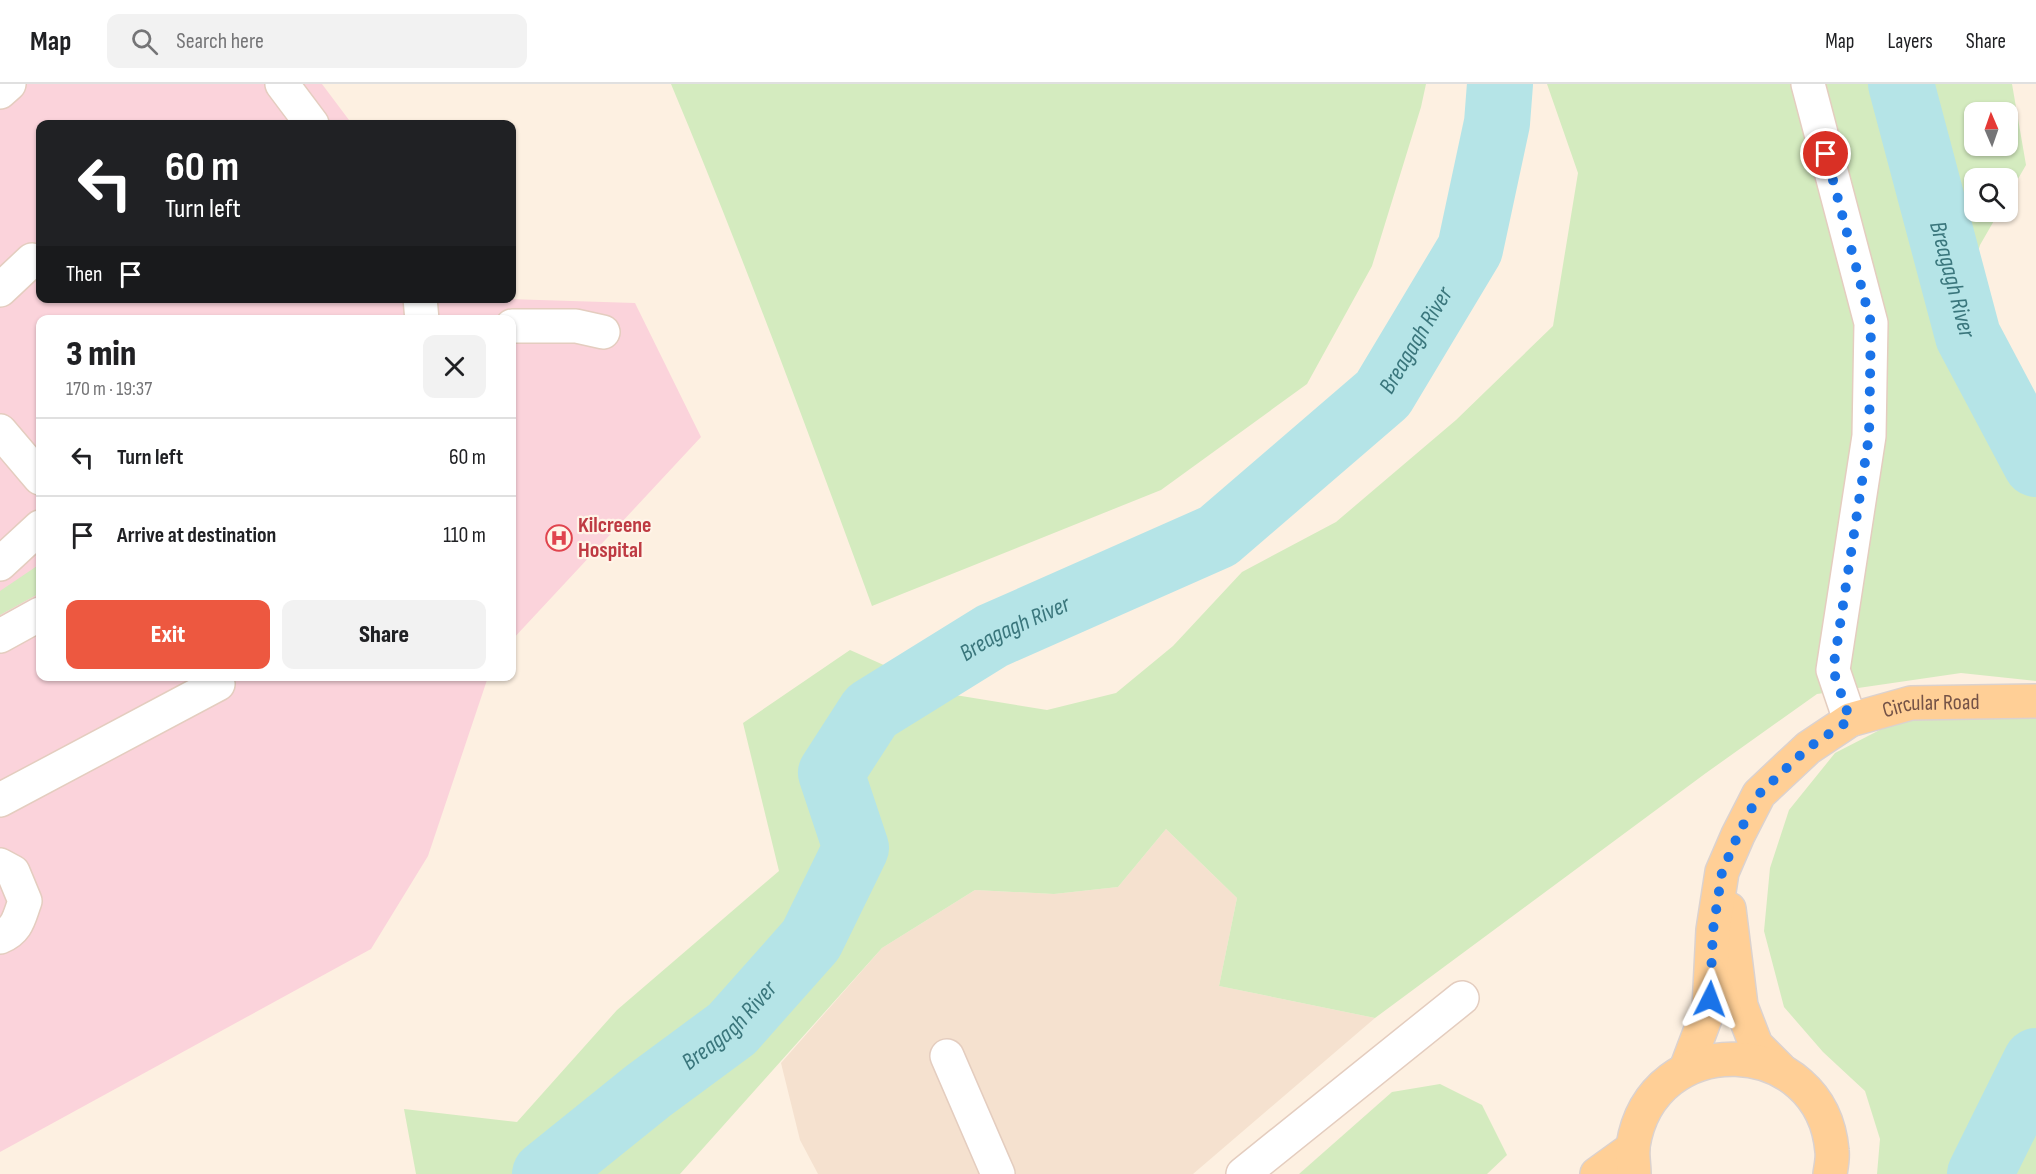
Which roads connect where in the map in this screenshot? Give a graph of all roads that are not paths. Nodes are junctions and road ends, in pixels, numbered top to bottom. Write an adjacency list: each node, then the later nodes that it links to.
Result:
1 (9, 84): 4 (street)
2 (282, 84): 5 (street)
3 (1808, 84): 18 (street)
4 (0, 92)
5 (309, 120)
6 (32, 260): 7 (street)
7 (0, 290)
8 (516, 326): 9 (street)
9 (603, 332)
10 (0, 431): 11 (street)
11 (36, 473)
12 (36, 531): 13 (street)
13 (0, 564)
14 (36, 616): 15 (street)
15 (0, 636)
16 (218, 684): 19 (street)
17 (2034, 701): 18 (main road, Circular Road)
18 (1850, 720): 21 (main road, Circular Road)
19 (0, 800)
20 (0, 865): 22 (street)
21 (1722, 872): 25 (main road, Circular Road); 26 (main road)
22 (0, 937)
23 (1462, 998): 29 (street)
24 (947, 1056): 28 (street)
25 (1686, 1069): 26 (main road); 27 (main road)
26 (1782, 1071): 31 (main road)
27 (1633, 1161): 30 (main road)
28 (998, 1174)
29 (1243, 1174)
30 (1597, 1174)
31 (1830, 1174)

